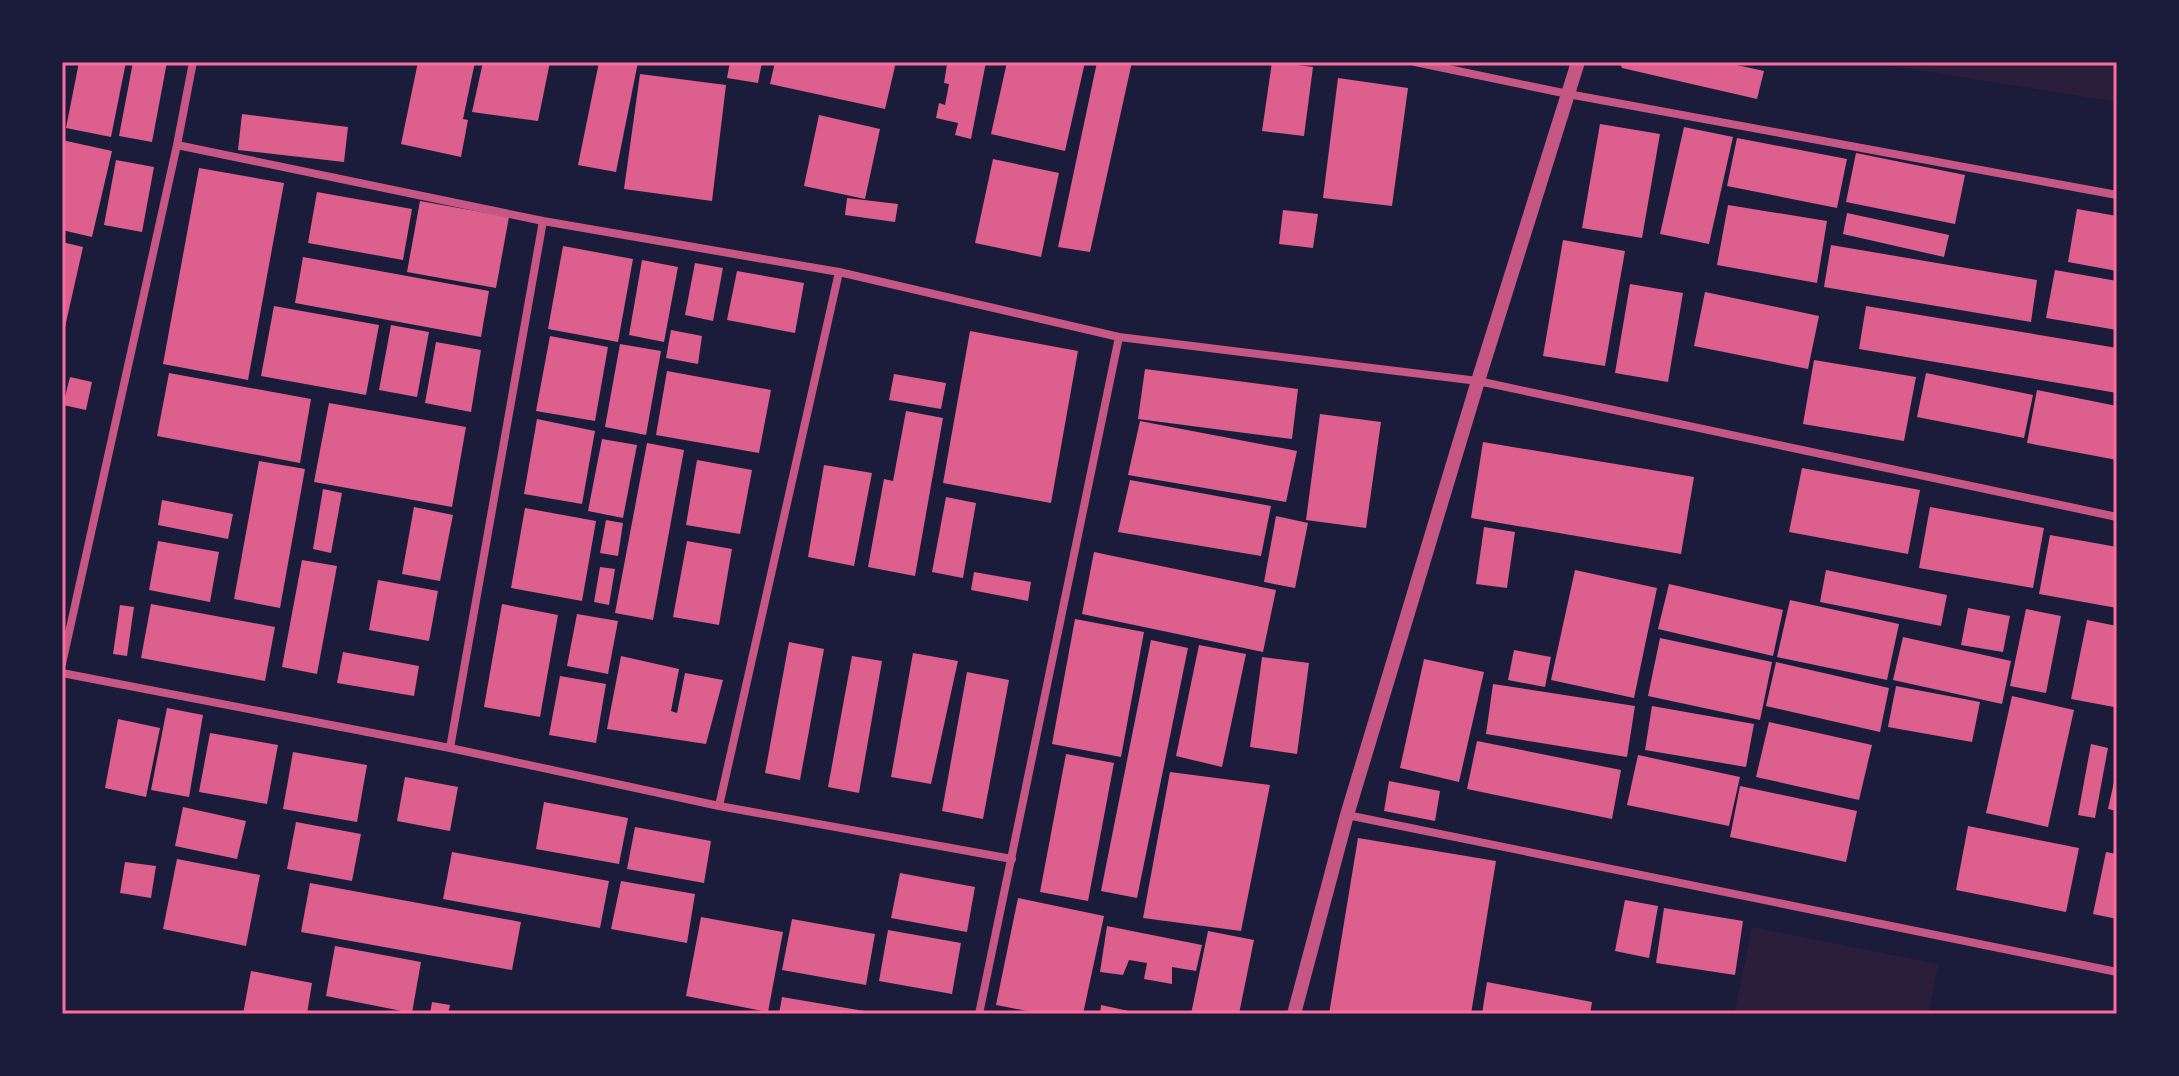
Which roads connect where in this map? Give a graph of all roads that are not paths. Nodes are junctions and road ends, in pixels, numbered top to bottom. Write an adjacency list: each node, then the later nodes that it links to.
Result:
1 (193, 62): 5 (street)
2 (1415, 62): 4 (street)
3 (1578, 62): 4 (street)
4 (1568, 94): 6 (street); 10 (street)
5 (177, 145): 7 (street); 12 (street)
6 (2117, 195)
7 (543, 221): 8 (street); 14 (street)
8 (839, 272): 9 (street); 15 (street)
9 (1119, 337): 10 (street); 17 (street)
10 (1478, 381): 11 (street); 16 (street)
11 (2117, 517)
12 (62, 664)
13 (62, 673): 14 (street)
14 (450, 748): 15 (street)
15 (719, 806): 17 (street)
16 (1347, 815): 18 (street); 20 (street)
17 (1012, 859): 19 (street)
18 (2117, 972)
19 (979, 1014)
20 (1294, 1014)

